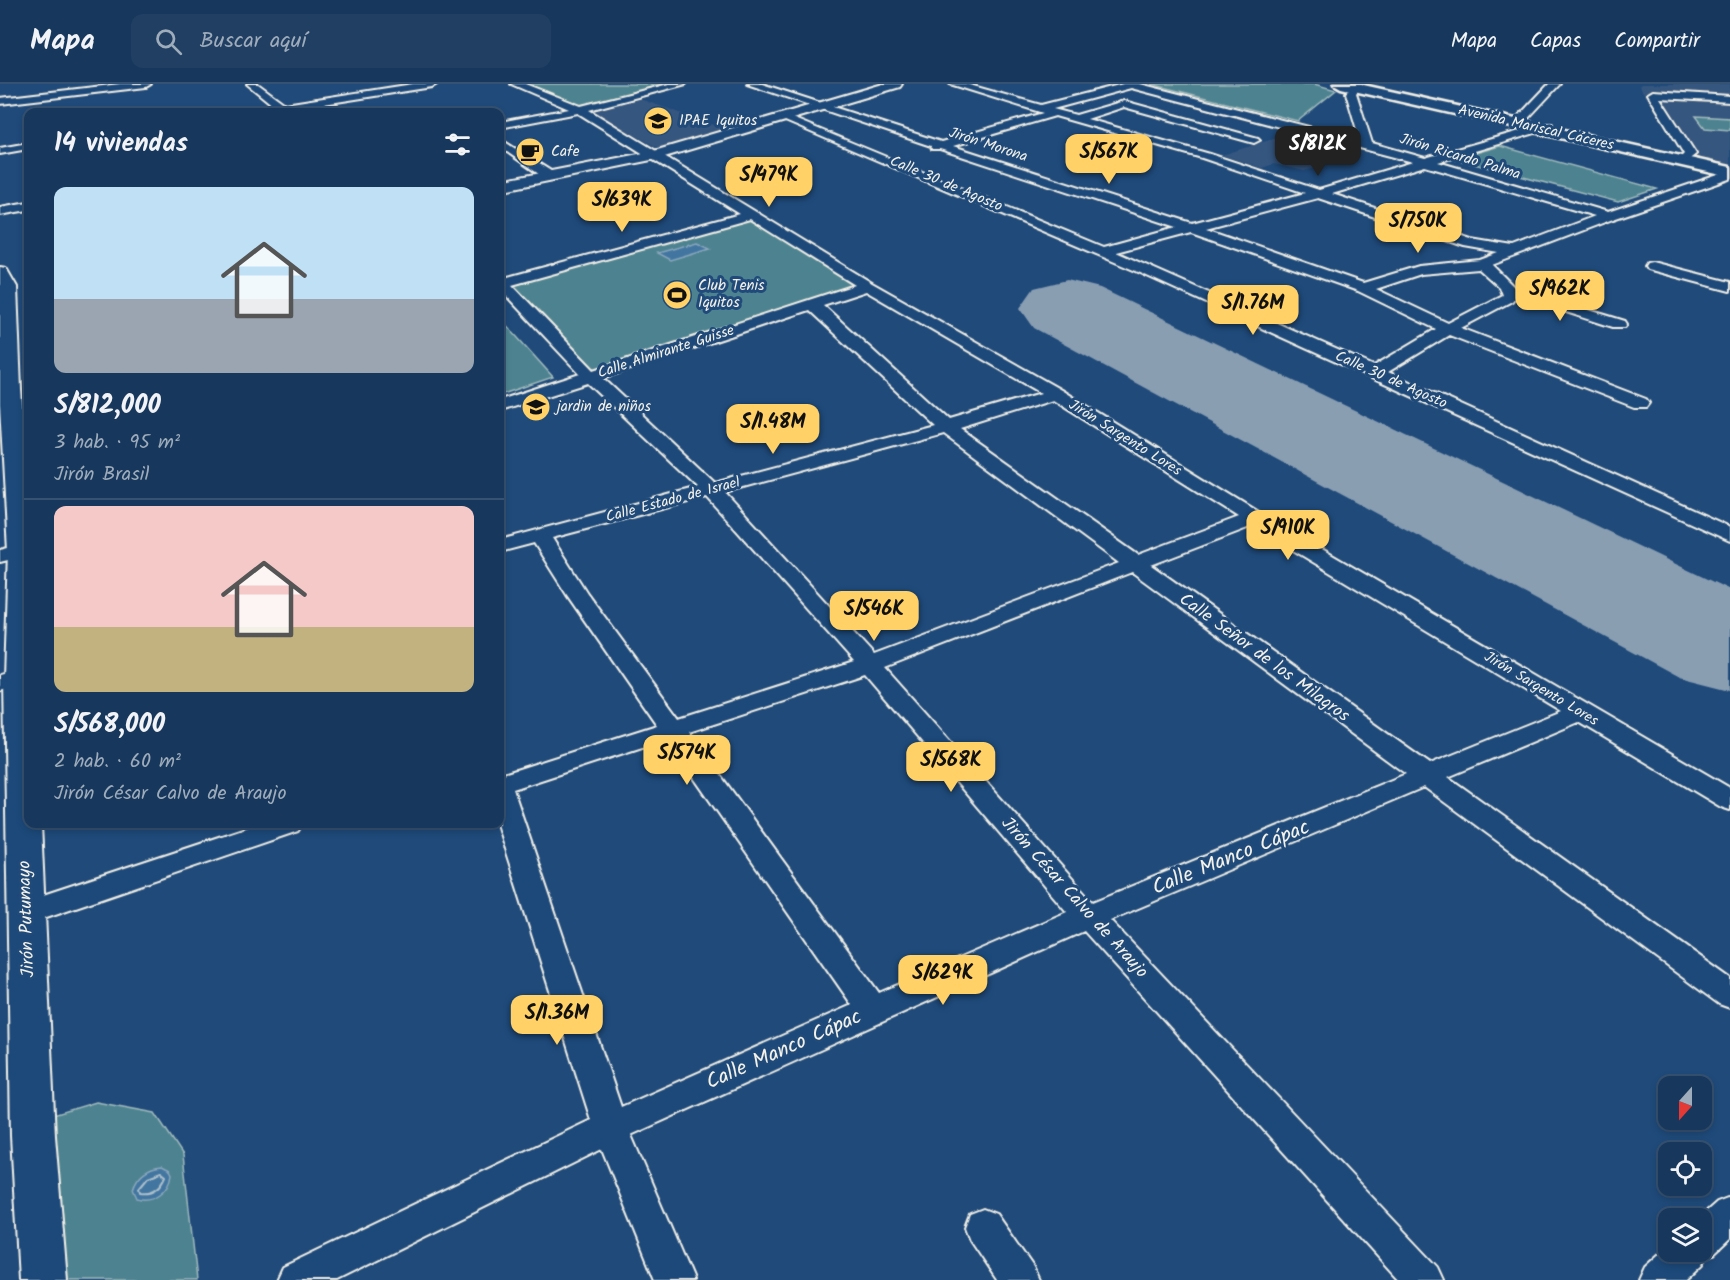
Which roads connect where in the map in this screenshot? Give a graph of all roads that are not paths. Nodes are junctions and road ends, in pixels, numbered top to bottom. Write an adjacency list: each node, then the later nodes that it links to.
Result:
1 (146, 84): 13 (street)
2 (252, 84): 15 (street)
3 (432, 84): 16 (street)
4 (516, 84): 18 (street, Jirón Sargento Lores)
5 (681, 84): 18 (street)
6 (752, 84): 14 (street, Jirón Morona)
7 (896, 84): 14 (street)
8 (955, 84): 17 (street)
9 (1130, 84): 17 (street); 24 (street, Jirón Ricardo Palma)
10 (1555, 84): 22 (street)
11 (1354, 85): 22 (main road, Avenida Mariscal Cáceres); 28 (street)
12 (1730, 99): 34 (street)
13 (0, 101)
14 (817, 106): 20 (street); 29 (street, Jirón Morona)
15 (283, 108)
16 (297, 108)
17 (1044, 108): 19 (street)
18 (579, 110): 23 (street); 32 (street, Jirón Sargento Lores)
19 (1057, 112): 21 (street); 29 (street)
20 (783, 118): 32 (street); 35 (street, Calle 30 de Agosto)
21 (1078, 118): 26 (street); 33 (street)
22 (1520, 122): 25 (main road, Avenida Mariscal Cáceres)
23 (504, 124)
24 (1288, 127): 26 (street); 28 (street, Jirón Ricardo Palma)
25 (1544, 127): 34 (main road, Avenida Mariscal Cáceres); 36 (street); 38 (main road, Avenida Mariscal Cáceres)
26 (1263, 137): 33 (street)
27 (504, 145): 39 (street)
28 (1367, 145): 36 (street, Jirón Ricardo Palma)
29 (939, 146): 35 (street); 46 (street, Jirón Morona)
30 (24, 147): 31 (street)
31 (0, 151)
32 (656, 155): 39 (street); 44 (street, Jirón Sargento Lores)
33 (1206, 156): 41 (street)
34 (1687, 157): 37 (main road, Avenida Mariscal Cáceres)
35 (891, 160): 47 (street, Calle 30 de Agosto)
36 (1423, 162): 41 (street); 45 (street, Jirón Ricardo Palma)
37 (1730, 166)
38 (1730, 173): 45 (street)
39 (550, 176): 40 (street)
40 (504, 185)
41 (1321, 193): 46 (street); 48 (street)
42 (24, 207): 43 (street)
43 (0, 211)
44 (751, 215): 50 (street); 53 (street, Jirón Sargento Lores)
45 (1608, 216): 48 (street)
46 (1194, 228): 47 (street); 55 (street, Jirón Morona)
47 (1104, 251): 60 (street, Calle 30 de Agosto)
48 (1486, 257): 55 (street); 56 (street)
49 (1652, 266): 54 (street)
50 (504, 281)
51 (9, 282): 62 (street, Jirón Putumayo)
52 (504, 286): 61 (street, Jirón César Calvo de Araujo)
53 (867, 286): 57 (street, Calle Almirante Guisse); 63 (street, Jirón Sargento Lores)
54 (1730, 287)
55 (1363, 288): 59 (street, Jirón Morona)
56 (1509, 290): 58 (street); 59 (street)
57 (812, 304): 61 (street, Calle Almirante Guisse); 66 (street, Calle Señor de los Milagros)
58 (1619, 324)
59 (1448, 329): 60 (street); 64 (street, Jirón Morona)
60 (1375, 372): 70 (street, Calle 30 de Agosto)
61 (591, 376): 65 (street, Calle Almirante Guisse); 67 (street, Jirón César Calvo de Araujo)
62 (5, 391): 72 (street, Jirón Putumayo)
63 (1055, 394): 66 (street, Calle Estado de Israel); 68 (street, Jirón Sargento Lores)
64 (1640, 403)
65 (504, 405)
66 (946, 427): 67 (street, Calle Estado de Israel); 73 (street, Calle Señor de los Milagros)
67 (712, 490): 69 (street, Calle Estado de Israel); 74 (street, Jirón César Calvo de Araujo)
68 (1255, 518): 73 (street); 76 (street, Jirón Sargento Lores)
69 (540, 536): 71 (street, Calle Estado de Israel); 77 (street)
70 (1730, 536)
71 (504, 545)
72 (16, 552): 75 (street, Jirón Putumayo)
73 (1138, 564): 74 (street); 78 (street, Calle Señor de los Milagros)
74 (870, 665): 77 (street); 84 (street, Jirón César Calvo de Araujo)
75 (16, 679): 83 (street, Jirón Putumayo)
76 (1580, 712): 78 (street, Calle Manco Cápac); 80 (street, Jirón Sargento Lores)
77 (672, 728): 79 (street); 86 (street)
78 (1427, 777): 84 (street, Calle Manco Cápac); 85 (street, Calle Señor de los Milagros)
79 (504, 783)
80 (1730, 800)
81 (504, 802): 87 (street)
82 (267, 828): 83 (street)
83 (26, 912): 92 (street, Jirón Putumayo)
84 (1088, 916): 86 (street, Calle Manco Cápac); 96 (street, Jirón César Calvo de Araujo)
85 (1730, 995)
86 (873, 1010): 87 (street, Calle Manco Cápac)
87 (610, 1128): 93 (street, Calle Manco Cápac); 94 (street)
88 (1730, 1215): 90 (street)
89 (983, 1227): 95 (street)
90 (1712, 1231)
91 (1678, 1262): 97 (street)
92 (43, 1280)
93 (296, 1280)
94 (674, 1280)
95 (1020, 1280)
96 (1425, 1280)
97 (1658, 1280)

